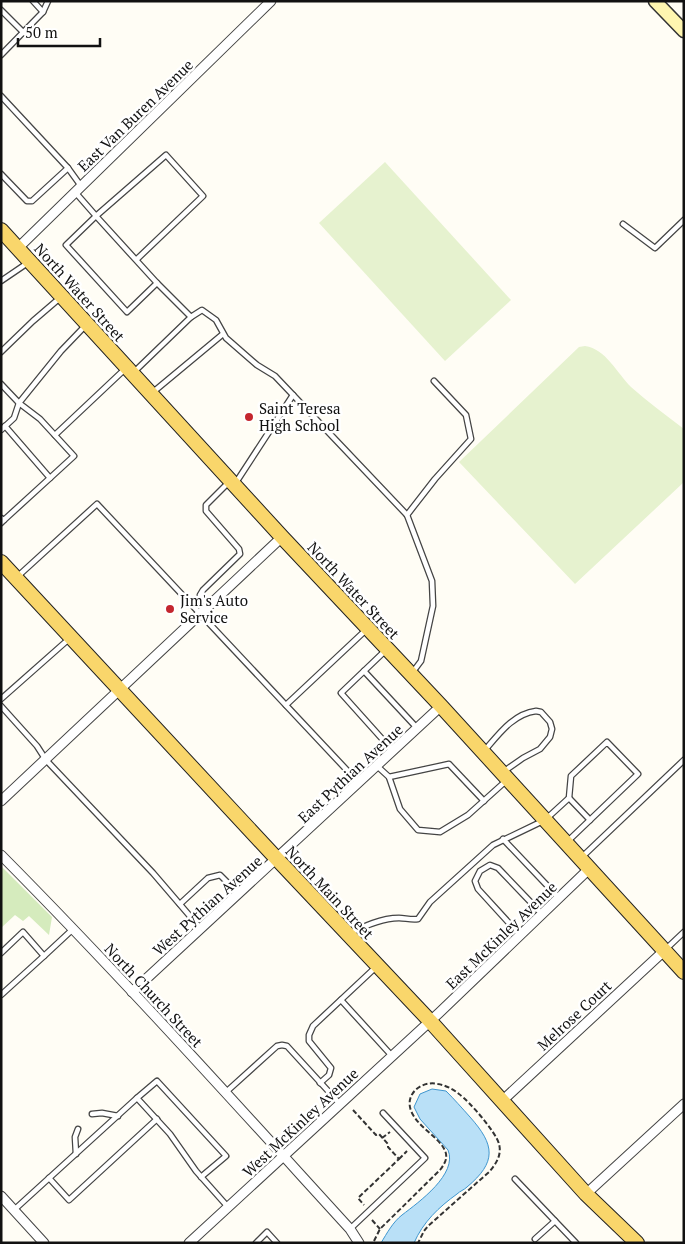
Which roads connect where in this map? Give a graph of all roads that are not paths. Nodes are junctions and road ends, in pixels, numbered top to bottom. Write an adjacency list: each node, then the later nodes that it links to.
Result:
1 (33, 1): 6 (lane)
2 (48, 1): 6 (lane)
3 (271, 1): 13 (street, East Van Buren Avenue)
4 (655, 1): 7 (street)
5 (1, 10): 8 (lane)
6 (43, 12): 8 (lane)
7 (684, 32)
8 (24, 34): 9 (lane)
9 (2, 52)
10 (1, 96): 11 (lane)
11 (68, 168): 12 (lane); 13 (lane)
12 (1, 174)
13 (78, 189): 14 (lane); 18 (street, East Van Buren Avenue)
14 (96, 216): 19 (lane); 19 (lane); 22 (lane)
15 (684, 220): 16 (lane)
16 (623, 224)
17 (1, 230): 18 (main road, North Water Street)
18 (18, 248): 20 (main road, North Water Street)
19 (136, 260): 22 (lane)
20 (30, 261): 21 (lane); 23 (main road, North Water Street)
21 (1, 281)
22 (157, 283): 24 (lane)
23 (62, 296): 25 (main road, North Water Street); 27 (lane)
24 (191, 318): 26 (lane); 28 (lane)
25 (87, 324): 28 (main road, North Water Street); 33 (lane)
26 (223, 334): 31 (lane); 32 (lane)
27 (1, 352)
28 (130, 370): 31 (main road, North Water Street); 35 (lane)
29 (434, 381): 38 (lane)
30 (1, 384): 33 (lane)
31 (151, 393): 37 (main road, North Water Street)
32 (293, 395): 37 (lane); 38 (lane)
33 (19, 403): 34 (lane); 35 (lane)
34 (3, 428): 36 (lane)
35 (55, 435): 36 (lane)
36 (50, 478): 39 (lane)
37 (232, 483): 40 (main road, North Water Street); 43 (lane)
38 (407, 515): 49 (lane)
39 (2, 520)
40 (282, 537): 43 (street); 45 (main road, North Water Street)
41 (1, 562): 42 (main road, North Main Street)
42 (16, 578): 44 (lane); 46 (main road, North Main Street)
43 (209, 606): 44 (street)
44 (201, 614): 50 (street); 52 (lane)
45 (368, 629): 47 (main road, North Water Street); 52 (lane)
46 (71, 637): 50 (main road, North Main Street); 51 (lane)
47 (387, 649): 48 (lane); 49 (main road, North Water Street)
48 (364, 671): 55 (lane); 56 (lane)
49 (411, 674): 54 (main road, North Water Street)
50 (120, 690): 58 (street); 72 (main road, North Main Street)
51 (1, 699)
52 (286, 705): 63 (lane)
53 (1, 706): 58 (lane)
54 (441, 706): 55 (street, East Pythian Avenue); 57 (main road, North Water Street)
55 (418, 728): 56 (street, East Pythian Avenue)
56 (393, 751): 60 (street, East Pythian Avenue)
57 (483, 752): 61 (main road, North Water Street); 61 (lane)
58 (46, 760): 65 (street); 78 (lane)
59 (684, 760): 74 (lane)
60 (377, 766): 62 (lane); 63 (street, East Pythian Avenue)
61 (505, 776): 66 (lane); 67 (main road, North Water Street)
62 (388, 777): 66 (lane); 66 (lane)
63 (359, 783): 72 (street, East Pythian Avenue)
64 (569, 798): 67 (lane); 68 (lane); 68 (lane)
65 (1, 801)
66 (484, 801)
67 (545, 820): 69 (lane); 70 (main road, North Water Street)
68 (590, 820): 70 (lane)
69 (503, 839): 73 (lane); 77 (lane)
70 (566, 842): 74 (main road, North Water Street)
71 (1, 855): 80 (street, North Church Street)
72 (277, 860): 76 (street, West Pythian Avenue); 83 (main road, North Main Street)
73 (473, 863): 75 (lane); 83 (lane)
74 (586, 863): 77 (street, East McKinley Avenue); 85 (main road, North Water Street)
75 (480, 871): 79 (lane); 84 (lane)
76 (239, 894): 78 (lane); 81 (street, West Pythian Avenue)
77 (559, 898): 79 (street, East McKinley Avenue)
78 (180, 904): 81 (lane)
79 (542, 914): 84 (street, East McKinley Avenue)
80 (74, 928): 87 (lane); 90 (street, North Church Street)
81 (201, 929): 90 (street, West Pythian Avenue)
82 (684, 932): 85 (lane)
83 (348, 935): 88 (main road, North Main Street)
84 (520, 935): 93 (street, East McKinley Avenue)
85 (665, 950): 89 (main road, North Water Street); 98 (street, Melrose Court)
86 (1, 953): 87 (lane)
87 (44, 956): 91 (lane)
88 (378, 966): 92 (lane); 93 (main road, North Main Street)
89 (684, 972)
90 (132, 992): 96 (street, North Church Street)
91 (1, 995)
92 (341, 1000): 94 (lane); 95 (lane)
93 (430, 1020): 94 (street, West McKinley Avenue); 98 (main road, North Main Street)
94 (392, 1056): 99 (street, West McKinley Avenue)
95 (320, 1082): 96 (lane); 99 (lane)
96 (225, 1093): 107 (street, North Church Street)
97 (137, 1098): 103 (lane); 104 (lane); 108 (lane)
98 (502, 1100): 111 (main road, North Main Street)
99 (340, 1104): 107 (street, West McKinley Avenue)
100 (684, 1104): 111 (street)
101 (383, 1113): 116 (lane)
102 (92, 1114): 103 (lane)
103 (118, 1116): 106 (lane)
104 (157, 1119): 108 (lane); 109 (lane)
105 (78, 1129): 106 (lane)
106 (76, 1154): 109 (lane)
107 (283, 1156): 113 (street, West McKinley Avenue); 116 (street, North Church Street)
108 (201, 1177): 113 (lane)
109 (50, 1178): 114 (lane)
110 (515, 1178): 115 (lane)
111 (586, 1194): 124 (main road, North Main Street)
112 (1, 1196): 114 (street)
113 (228, 1207): 119 (street, West McKinley Avenue)
114 (14, 1210): 118 (street)
115 (555, 1221): 117 (lane); 123 (lane)
116 (350, 1228): 122 (street, North Church Street)
117 (535, 1239)
118 (44, 1243)
119 (189, 1243)
120 (256, 1243): 121 (lane)
121 (277, 1243)
122 (358, 1243)
123 (576, 1243)
124 (636, 1243)

